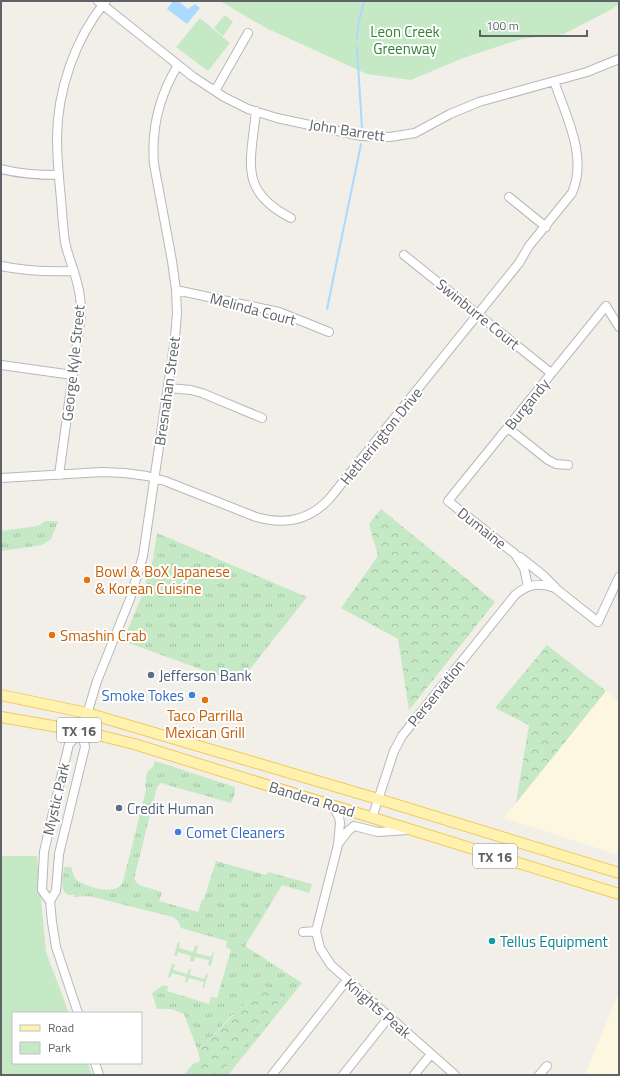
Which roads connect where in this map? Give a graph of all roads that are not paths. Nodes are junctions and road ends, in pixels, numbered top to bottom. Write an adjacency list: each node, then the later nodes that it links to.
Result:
1 (102, 2): 4 (street, John Barrett); 9 (street, George Kyle Street)
2 (248, 33): 6 (street)
3 (619, 59): 5 (street, John Barrett)
4 (178, 65): 6 (street, John Barrett); 16 (street, Bresnahan Street)
5 (554, 82): 7 (street, John Barrett); 12 (street, Hetherington Drive)
6 (215, 91): 7 (street, John Barrett)
7 (256, 111): 11 (street)
8 (1, 169): 9 (street)
9 (58, 175): 15 (street, George Kyle Street)
10 (509, 197): 12 (street)
11 (291, 218)
12 (546, 226): 17 (street, Hetherington Drive)
13 (404, 255): 17 (street, Swinburre Court)
14 (1, 266): 15 (street)
15 (74, 271): 22 (street, George Kyle Street)
16 (176, 290): 19 (street, Melinda Court); 23 (street, Bresnahan Street)
17 (478, 314): 21 (street, Swinburre Court); 29 (street, Hetherington Drive)
18 (619, 327): 21 (street, Burgandy)
19 (329, 332)
20 (1, 365): 22 (street)
21 (552, 373): 25 (street, Burgandy)
22 (73, 375): 27 (street, George Kyle Street)
23 (168, 388): 24 (street); 29 (street, Bresnahan Street)
24 (262, 418)
25 (508, 428): 26 (street); 30 (street, Burgandy)
26 (568, 465)
27 (59, 475): 28 (street, Hetherington Drive); 29 (street, Hetherington Drive)
28 (1, 478)
29 (155, 478): 36 (street, Bresnahan Street)
30 (448, 501): 31 (street, Dumaine)
31 (515, 554): 33 (street, Dumaine); 34 (street, Dumaine)
32 (619, 577): 34 (street, Dumaine)
33 (528, 586): 34 (street, Dumaine); 39 (street, Perservation)
34 (555, 588)
35 (1, 695): 36 (main road, Bandera Road / TX 16)
36 (87, 713): 38 (street, Bresnahan Street); 39 (main road, Bandera Road / TX 16)
37 (1, 717): 38 (main road, Bandera Road / TX 16)
38 (82, 731): 40 (main road, Bandera Road / TX 16); 46 (street, Mystic Park); 46 (street, Mystic Park)
39 (378, 798): 41 (street, Perservation); 44 (main road, Bandera Road / TX 16)
40 (332, 805): 41 (main road, Bandera Road / TX 16); 43 (street, Knights Peak)
41 (372, 818): 42 (main road, Bandera Road / TX 16)
42 (409, 830): 43 (street, Knights Peak); 45 (main road, Bandera Road / TX 16)
43 (338, 845): 47 (street, Knights Peak)
44 (619, 873)
45 (619, 894)
46 (50, 901): 50 (street, Mystic Park)
47 (316, 931): 48 (street); 49 (street, Knights Peak)
48 (303, 932)
49 (347, 980): 51 (street, Knights Peak); 56 (street)
50 (78, 1012)
51 (389, 1017): 52 (street, Knights Peak); 57 (street)
52 (431, 1054): 58 (street); 59 (street, Knights Peak)
53 (95, 1064): 55 (street)
54 (547, 1066): 60 (street)
55 (99, 1075)
56 (272, 1075)
57 (343, 1075)
58 (414, 1075)
59 (454, 1075)
60 (540, 1075)

